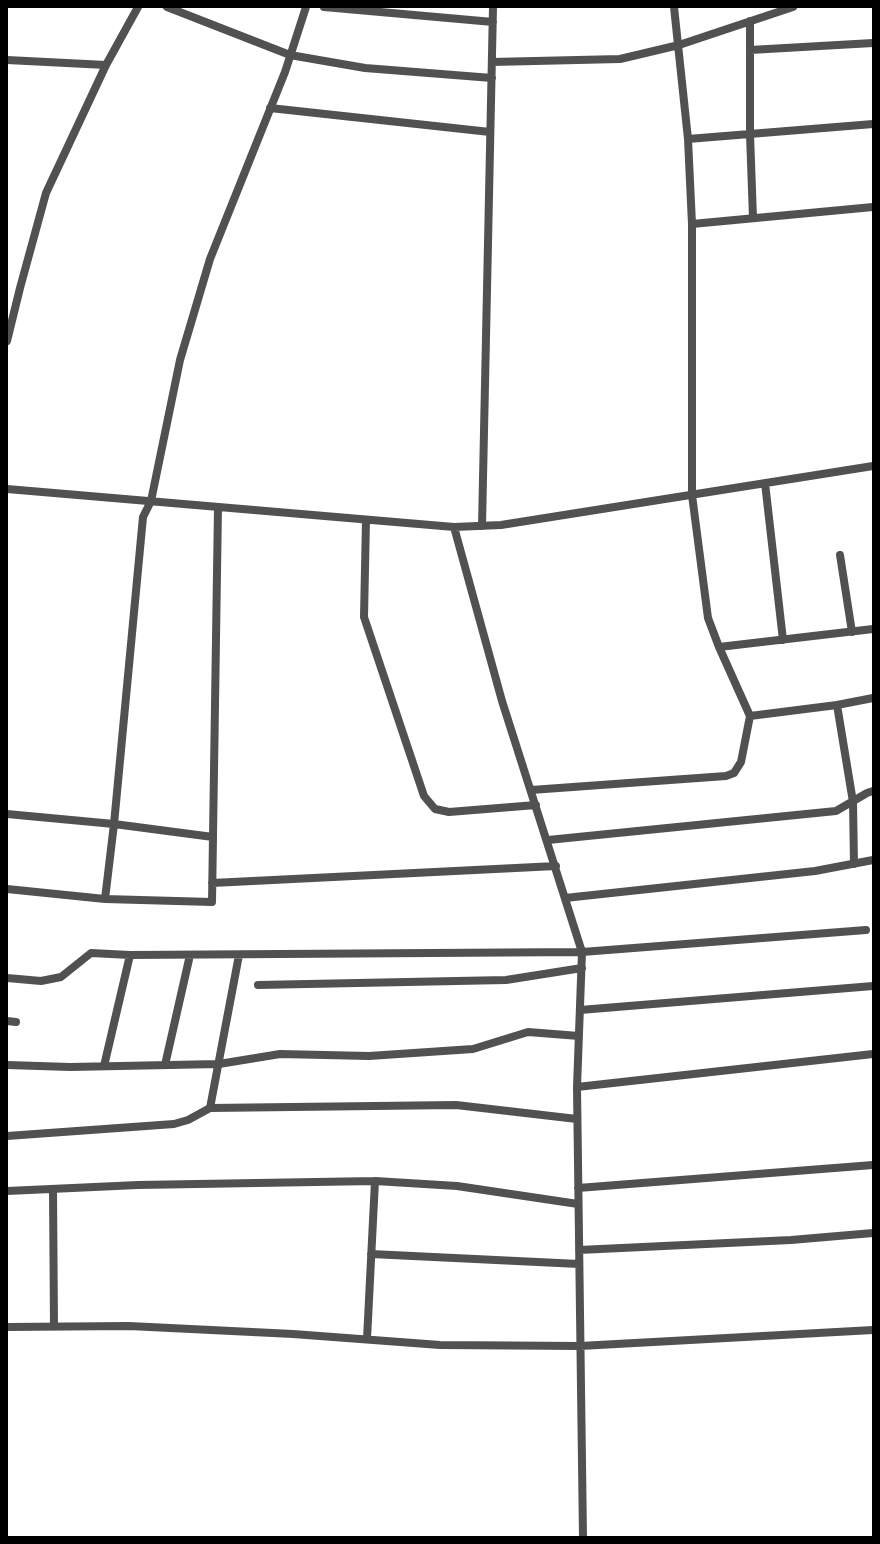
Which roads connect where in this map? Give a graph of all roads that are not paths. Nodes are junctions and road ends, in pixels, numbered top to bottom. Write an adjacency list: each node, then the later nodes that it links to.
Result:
1 (138, 7): 16 (street)
2 (167, 7): 13 (street)
3 (306, 7): 13 (street)
4 (324, 7): 9 (street)
5 (493, 7): 9 (street)
6 (674, 7): 11 (street)
7 (793, 7): 8 (street)
8 (750, 21): 11 (street); 12 (street)
9 (493, 22): 15 (street)
10 (873, 43): 12 (street)
11 (679, 45): 15 (street); 22 (street)
12 (750, 50): 21 (street)
13 (290, 55): 17 (street); 18 (street)
14 (7, 60): 16 (street)
15 (492, 62): 17 (street)
16 (106, 65): 26 (street)
17 (492, 78): 20 (street)
18 (270, 108): 20 (street); 31 (street)
19 (873, 124): 21 (street)
20 (490, 132): 34 (street)
21 (750, 134): 22 (street); 24 (street)
22 (688, 139): 25 (street)
23 (873, 207): 24 (street)
24 (753, 218): 25 (street)
25 (692, 224): 30 (street)
26 (7, 341)
27 (873, 466): 28 (street)
28 (765, 483): 30 (street); 39 (street)
29 (7, 489): 31 (street)
30 (692, 495): 34 (street); 40 (street)
31 (151, 501): 32 (street); 49 (street)
32 (218, 507): 33 (street); 50 (street)
33 (366, 520): 35 (street); 47 (street)
34 (482, 526): 35 (street)
35 (454, 527): 44 (street)
36 (840, 555): 38 (street)
37 (873, 629): 38 (street)
38 (852, 632): 39 (street)
39 (783, 640): 40 (street)
40 (719, 648): 43 (street)
41 (873, 698): 42 (street)
42 (837, 705): 43 (street); 46 (street)
43 (750, 716): 44 (street)
44 (531, 790): 47 (street)
45 (873, 791): 46 (street)
46 (853, 802): 51 (street); 53 (street)
47 (536, 805): 51 (street)
48 (7, 814): 49 (street)
49 (114, 824): 50 (street); 58 (street)
50 (213, 837): 55 (street)
51 (548, 840): 54 (street)
52 (873, 860): 53 (street)
53 (854, 864): 57 (street)
54 (556, 866): 55 (street); 57 (street)
55 (212, 883): 58 (street)
56 (7, 889): 58 (street)
57 (565, 898): 60 (street)
58 (105, 899)
59 (866, 930): 60 (street)
60 (582, 952): 63 (street); 64 (street)
61 (130, 955): 62 (street); 65 (street); 76 (street)
62 (190, 955): 63 (street); 75 (street)
63 (239, 955): 73 (street)
64 (582, 968): 66 (street); 68 (street)
65 (7, 978)
66 (258, 986)
67 (873, 986): 68 (street)
68 (580, 1010): 71 (street)
69 (7, 1021): 70 (street)
70 (16, 1022)
71 (579, 1036): 73 (street); 77 (street)
72 (873, 1054): 77 (street)
73 (218, 1064): 75 (street); 78 (street)
74 (7, 1065): 76 (street)
75 (165, 1065): 76 (street)
76 (104, 1066)
77 (577, 1087): 79 (street)
78 (210, 1108): 79 (street); 80 (street)
79 (577, 1119): 83 (street)
80 (7, 1136)
81 (873, 1165): 83 (street)
82 (375, 1181): 84 (street); 86 (street); 89 (street)
83 (578, 1188): 86 (street)
84 (53, 1190): 85 (street); 91 (street)
85 (7, 1191)
86 (578, 1204): 88 (street)
87 (873, 1233): 88 (street)
88 (579, 1250): 90 (street)
89 (371, 1254): 90 (street); 94 (street)
90 (579, 1264): 95 (street)
91 (54, 1326): 92 (street); 94 (street)
92 (7, 1327)
93 (873, 1330): 95 (street)
94 (367, 1339): 95 (street)
95 (580, 1346): 96 (street)
96 (583, 1537)

